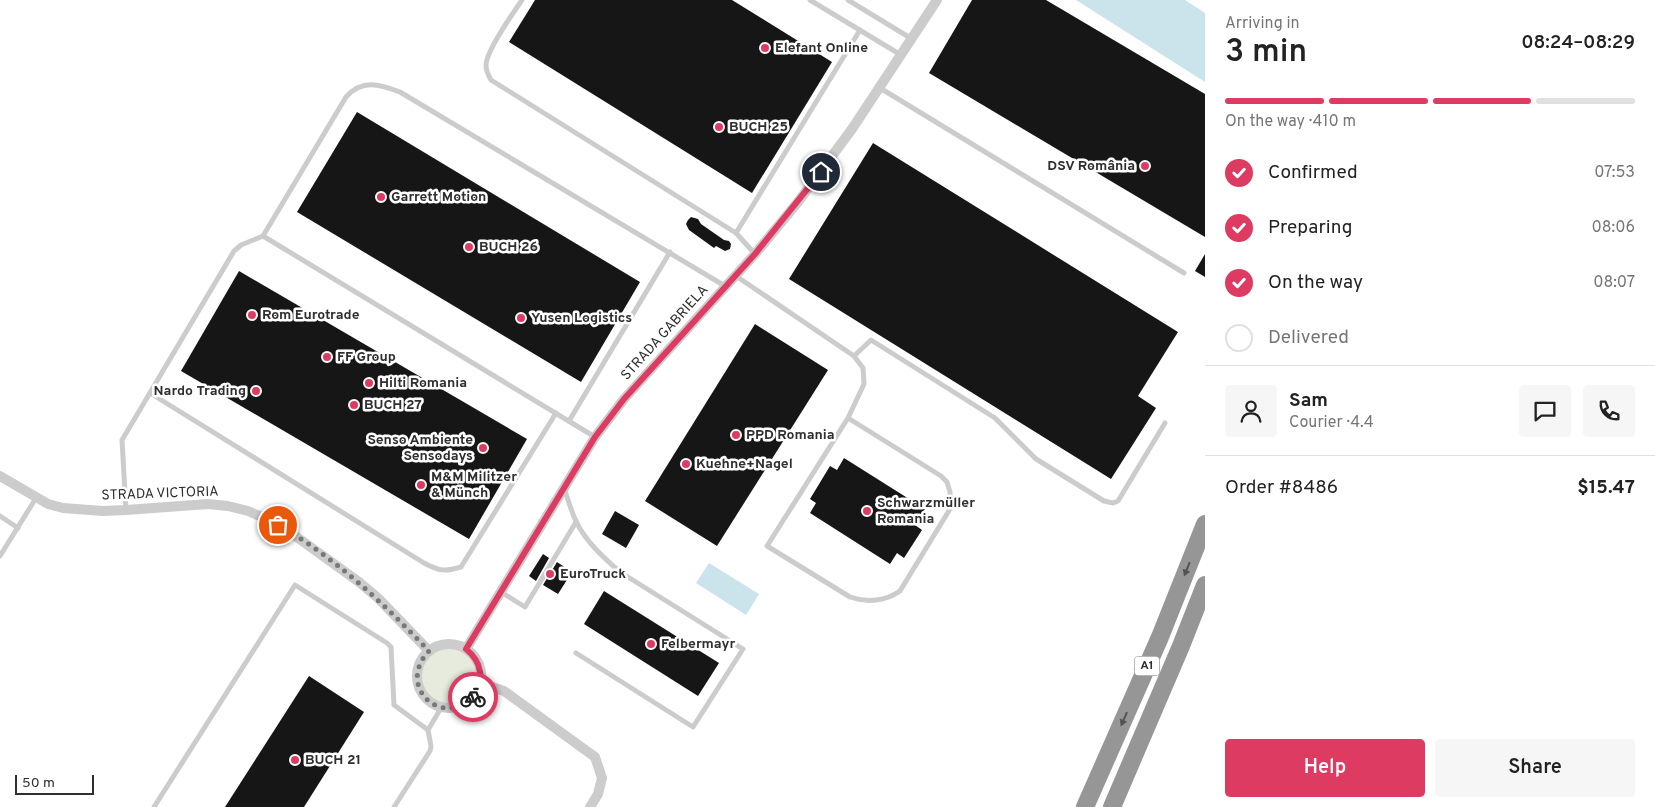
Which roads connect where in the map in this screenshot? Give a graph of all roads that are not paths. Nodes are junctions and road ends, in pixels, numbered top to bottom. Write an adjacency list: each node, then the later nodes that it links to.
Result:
1 (522, 0): 9 (lane)
2 (810, 0): 5 (lane)
3 (848, 0): 6 (lane)
4 (936, 0): 6 (street, STRADA GABRIELA)
5 (860, 30): 7 (lane); 9 (lane)
6 (912, 39): 7 (street, STRADA GABRIELA)
7 (901, 55): 8 (street, STRADA GABRIELA)
8 (880, 88): 12 (street, STRADA GABRIELA); 13 (lane)
9 (736, 233): 12 (lane)
10 (263, 236): 11 (lane); 17 (lane); 18 (lane)
11 (670, 252): 15 (lane); 20 (lane)
12 (755, 254): 14 (street, STRADA GABRIELA)
13 (1184, 273)
14 (736, 276): 15 (street, STRADA GABRIELA); 16 (lane)
15 (725, 286): 22 (street, STRADA GABRIELA)
16 (854, 356): 19 (lane); 21 (lane)
17 (150, 393): 18 (lane); 26 (lane)
18 (556, 413): 20 (lane)
19 (848, 418): 19 (lane)
20 (570, 421): 22 (lane)
21 (1165, 423)
22 (595, 437): 24 (street, STRADA GABRIELA)
23 (0, 476): 25 (street, STRADA VICTORIA)
24 (564, 487): 28 (lane); 33 (street, STRADA GABRIELA)
25 (36, 498): 26 (street, STRADA VICTORIA); 30 (lane)
26 (126, 510): 36 (street, STRADA VICTORIA)
27 (0, 516): 30 (lane)
28 (576, 522): 33 (lane); 37 (lane)
29 (1205, 524): 45 (highway, A1, one-way to 45)
30 (18, 528): 31 (lane)
31 (0, 556)
32 (1205, 585): 41 (highway, A1)
33 (500, 592): 35 (street, STRADA GABRIELA)
34 (1205, 604): 41 (highway)
35 (466, 649): 36 (street); 38 (street)
36 (429, 651): 39 (street)
37 (576, 653)
38 (480, 683): 39 (street); 44 (street)
39 (441, 708): 40 (lane)
40 (428, 730): 42 (lane); 43 (lane)
41 (1113, 805)
42 (154, 807)
43 (394, 807)
44 (590, 807)
45 (1085, 807)

